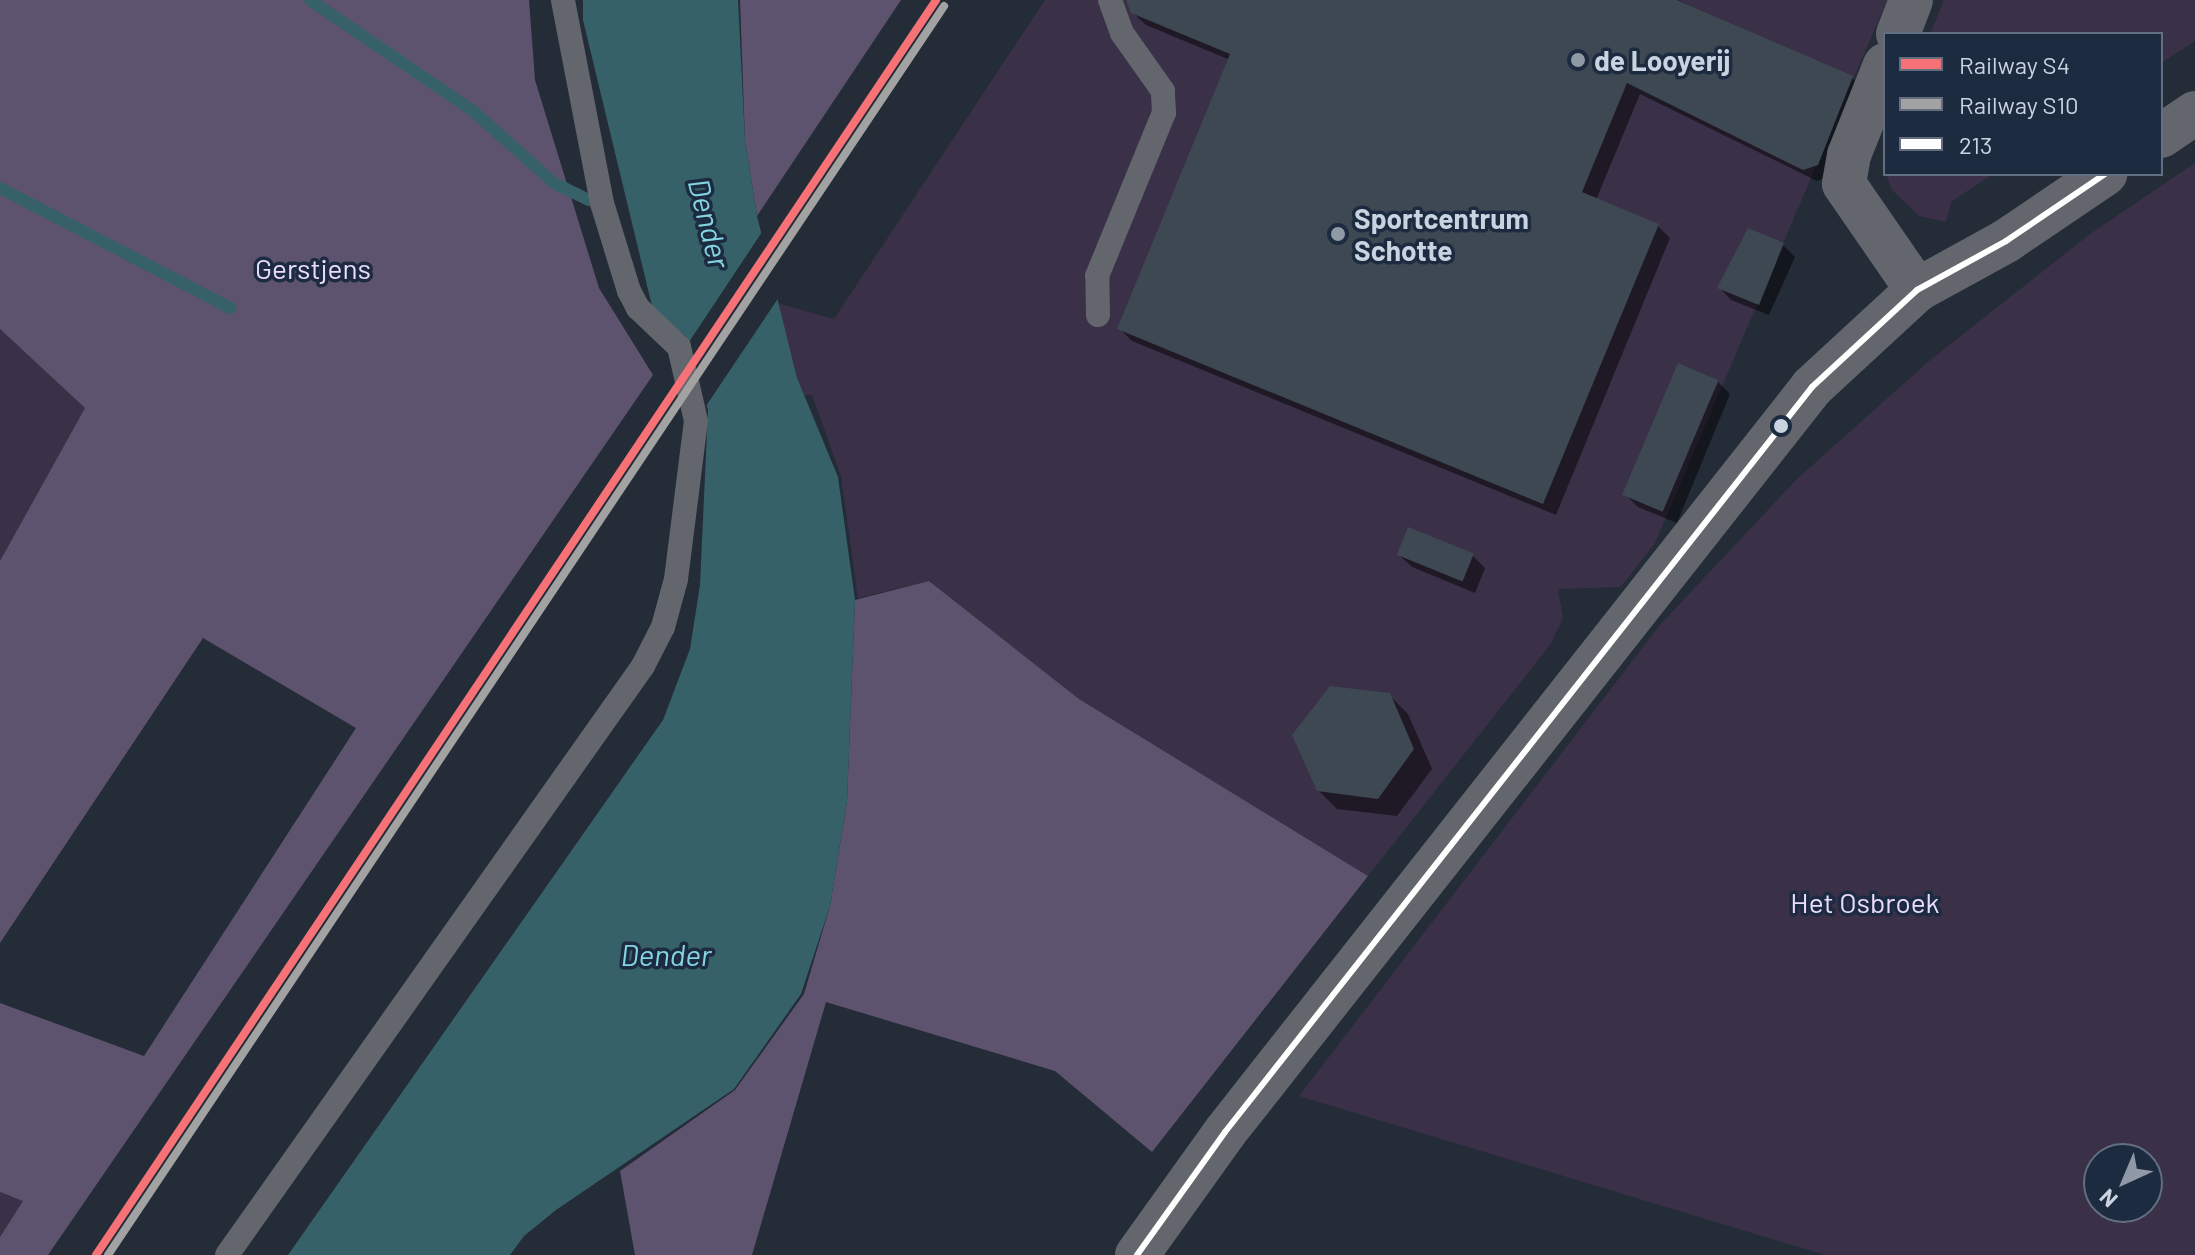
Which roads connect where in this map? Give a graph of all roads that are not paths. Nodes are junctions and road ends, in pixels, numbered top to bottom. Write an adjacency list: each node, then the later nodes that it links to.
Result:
1 (563, 0): 9 (lane)
2 (1110, 0): 8 (lane)
3 (1883, 70): 7 (street)
4 (2195, 113): 5 (street)
5 (2163, 135)
6 (2102, 176): 7 (street)
7 (1917, 290): 10 (street)
8 (1098, 315)
9 (227, 1255)
10 (1137, 1255)

